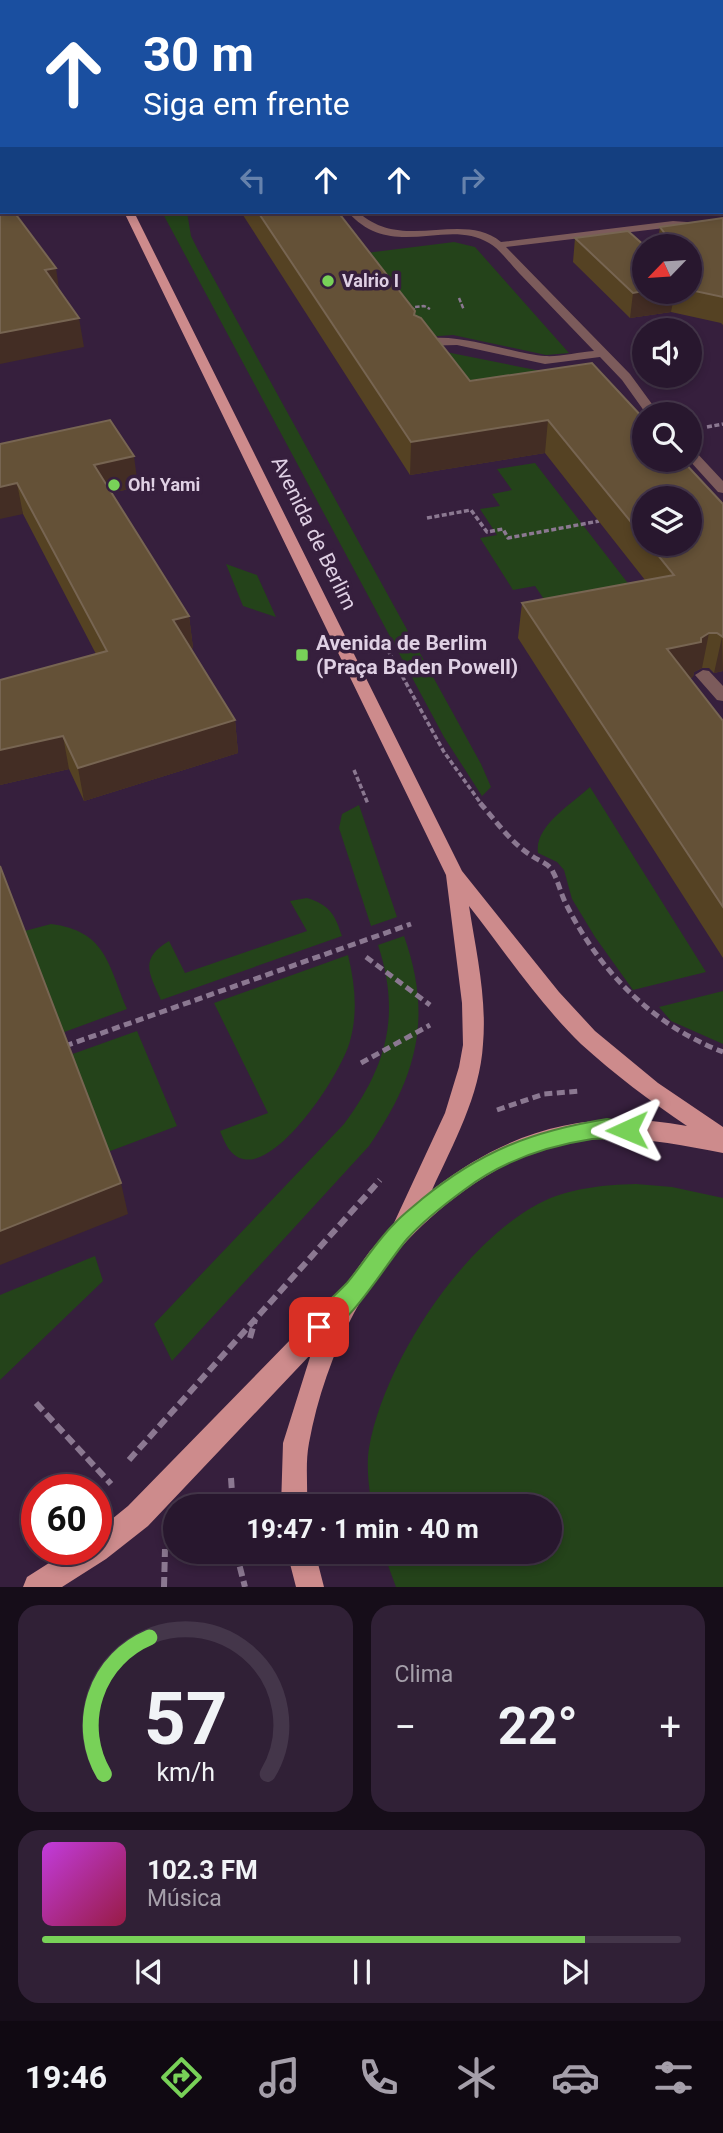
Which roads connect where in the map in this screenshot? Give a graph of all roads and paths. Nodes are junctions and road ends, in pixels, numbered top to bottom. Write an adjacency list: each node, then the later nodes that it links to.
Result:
1 (130, 214): 17 (main road, Avenida de Berlim)
2 (355, 214): 4 (street)
3 (723, 232): 4 (street)
4 (500, 245): 6 (street)
5 (421, 344): 6 (street)
6 (603, 353): 7 (street)
7 (642, 402)
8 (702, 467): 9 (street)
9 (723, 489)
10 (428, 517): 11 (path)
11 (599, 522)
12 (703, 675): 13 (street)
13 (723, 696)
14 (354, 769): 16 (path)
15 (474, 798): 23 (path)
16 (368, 804)
17 (455, 875): 25 (main road, Avenida de Berlim); 27 (main road, Avenida de Berlim)
18 (411, 924): 22 (path)
19 (366, 957): 20 (path)
20 (430, 1005)
21 (430, 1025): 24 (path)
22 (64, 1046)
23 (723, 1052)
24 (361, 1063)
25 (723, 1141): 27 (main road)
26 (390, 1169): 30 (path)
27 (401, 1230): 28 (main road)
28 (354, 1291): 34 (main road); 35 (main road)
29 (36, 1403): 31 (path)
30 (127, 1462)
31 (94, 1463)
32 (118, 1472): 33 (path)
33 (112, 1478)
34 (294, 1494)
35 (112, 1536)
36 (239, 1564): 40 (path)
37 (304, 1564): 41 (main road)
38 (71, 1565): 39 (main road)
39 (37, 1587)
40 (245, 1587)
41 (310, 1587)

